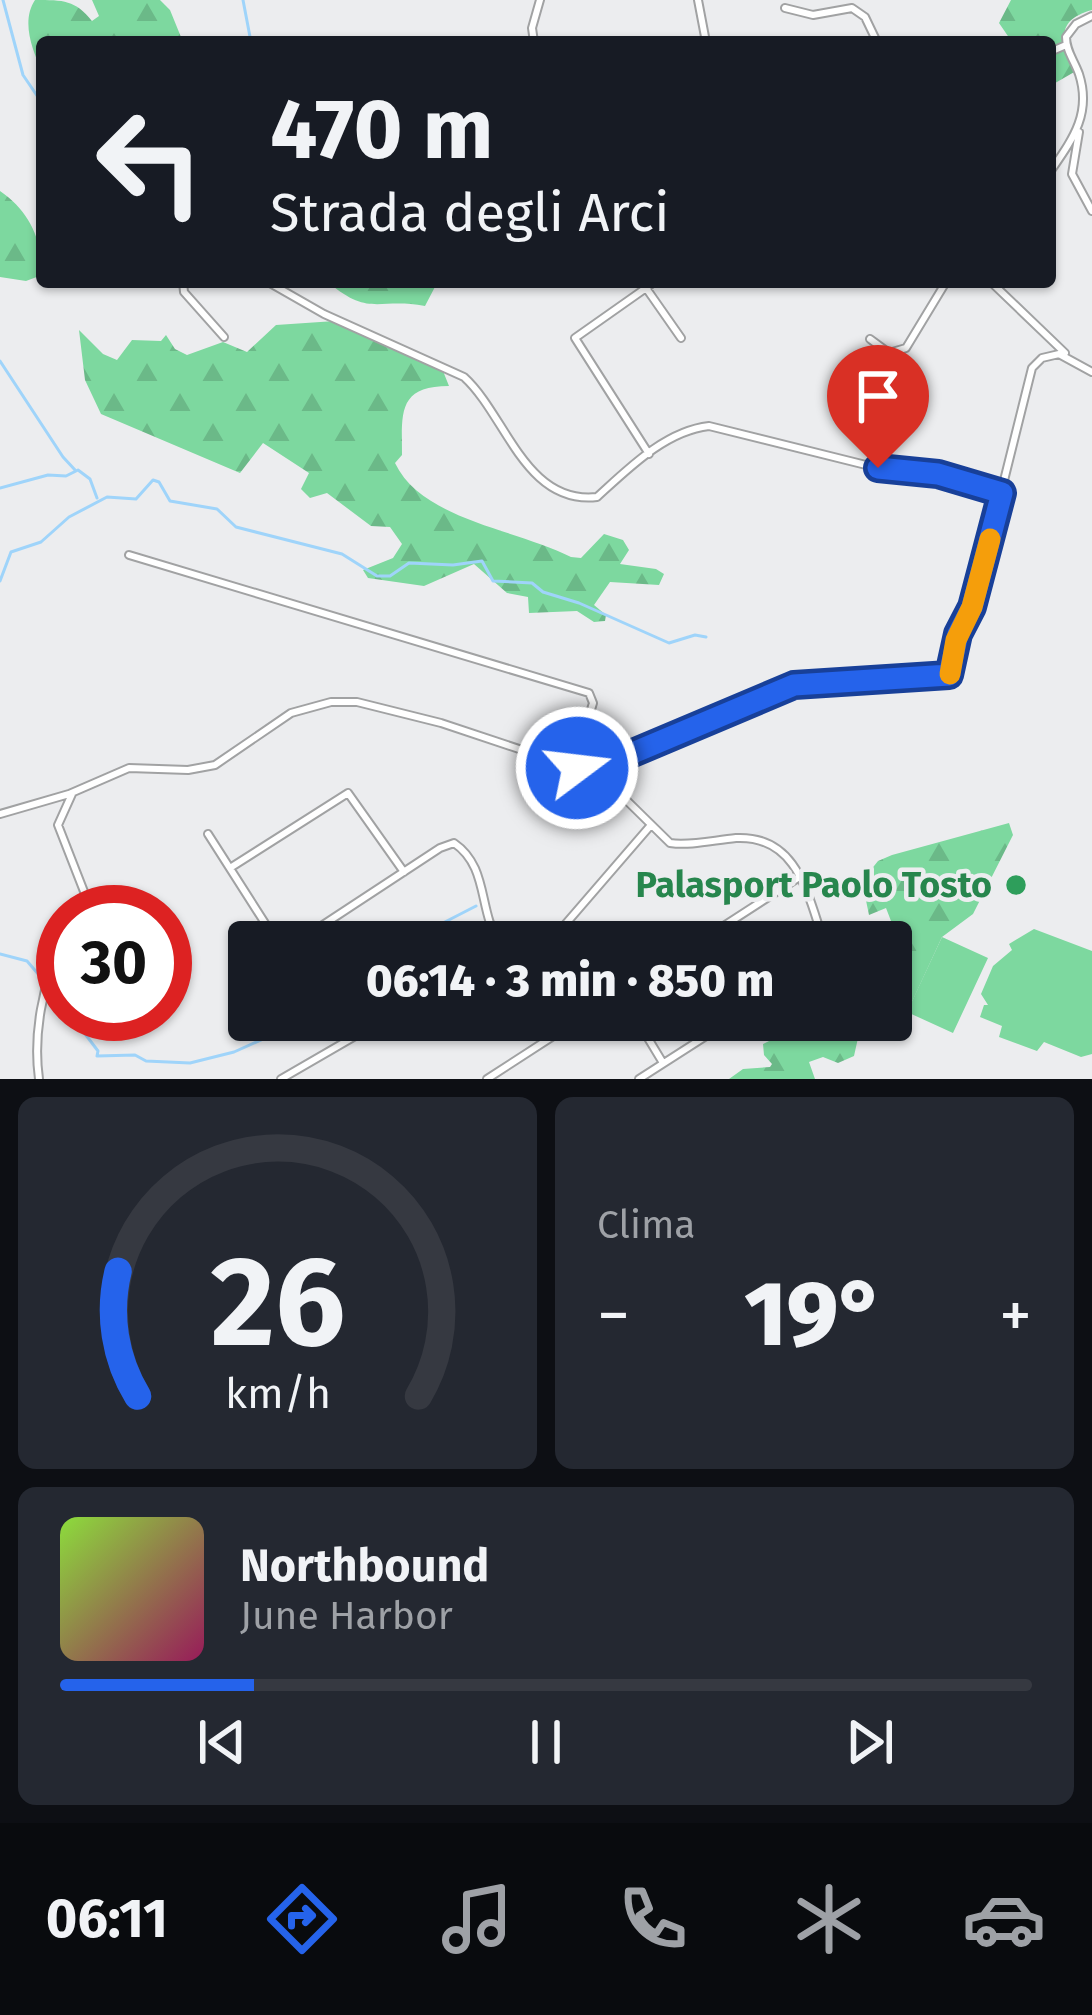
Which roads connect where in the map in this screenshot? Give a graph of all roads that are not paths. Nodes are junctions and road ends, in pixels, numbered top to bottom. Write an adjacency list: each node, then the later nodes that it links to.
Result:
1 (540, 0): 5 (street)
2 (698, 0): 6 (street)
3 (785, 8): 7 (street)
4 (1092, 16): 8 (street)
5 (533, 36)
6 (705, 36)
7 (874, 36)
8 (1066, 45): 9 (street); 10 (street)
9 (1056, 49)
10 (1080, 128): 11 (street); 12 (street)
11 (1056, 163)
12 (1092, 212)
13 (184, 288): 19 (street)
14 (279, 288): 24 (street)
15 (640, 288): 24 (street)
16 (646, 288): 20 (street)
17 (942, 288): 21 (street)
18 (1006, 288): 22 (street)
19 (224, 337)
20 (681, 338)
21 (870, 339)
22 (1068, 356): 23 (street); 25 (street)
23 (1092, 373)
24 (649, 454): 25 (street)
25 (1002, 493): 27 (street)
26 (128, 555): 28 (street)
27 (625, 756): 28 (street); 31 (street)
28 (577, 768): 29 (street)
29 (73, 792): 30 (street); 36 (street)
30 (0, 814)
31 (651, 825): 35 (street); 40 (street)
32 (208, 834): 33 (street)
33 (230, 868): 34 (street); 37 (street)
34 (404, 872): 38 (street); 39 (street)
35 (802, 876): 41 (street); 42 (street)
36 (81, 885)
37 (264, 921)
38 (329, 921)
39 (488, 921)
40 (568, 921)
41 (732, 921)
42 (817, 921)
43 (38, 1041): 49 (street)
44 (347, 1041): 50 (street)
45 (546, 1041): 51 (street)
46 (650, 1041): 48 (street)
47 (699, 1041): 48 (street)
48 (664, 1064): 52 (street)
49 (39, 1079)
50 (281, 1079)
51 (487, 1079)
52 (639, 1079)

